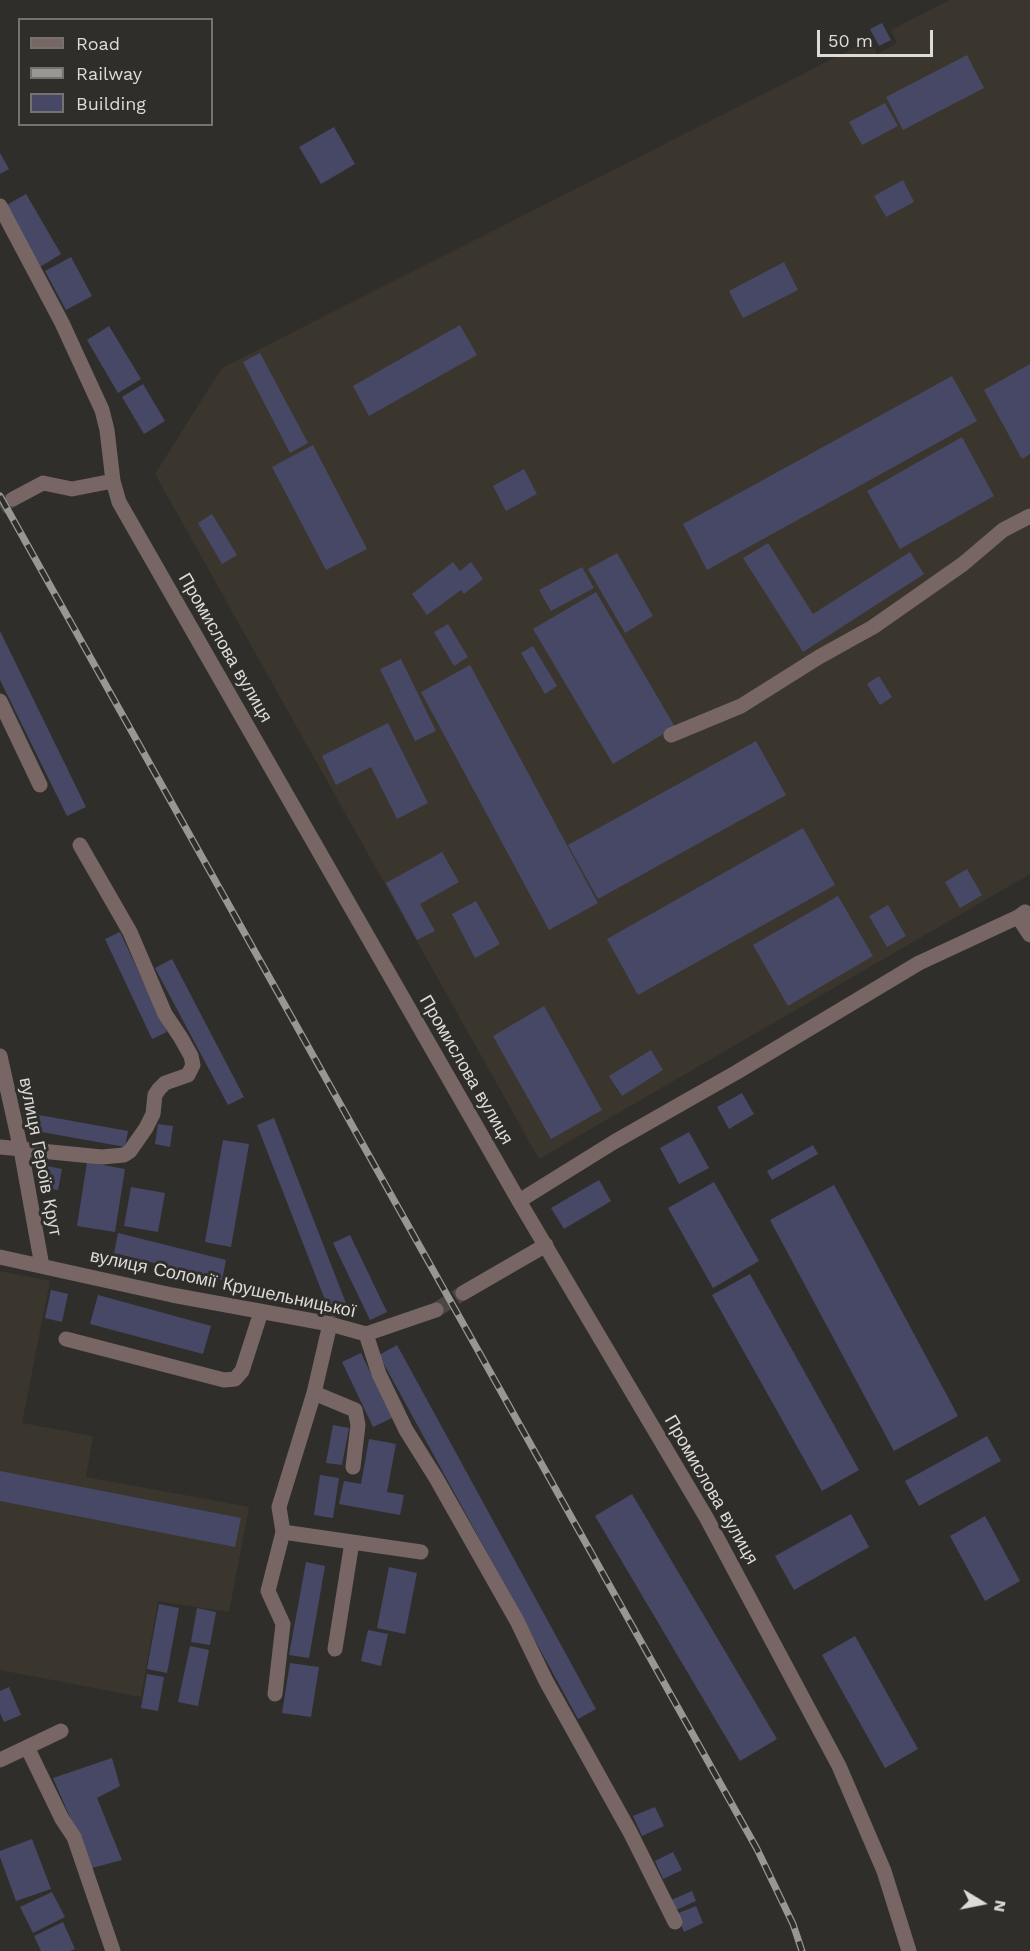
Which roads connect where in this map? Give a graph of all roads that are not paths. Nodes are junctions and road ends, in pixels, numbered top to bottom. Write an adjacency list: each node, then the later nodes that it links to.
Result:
1 (0, 206): 2 (street, Промислова вулиця)
2 (113, 481): 3 (street); 14 (street, Промислова вулиця)
3 (13, 499)
4 (1030, 516): 6 (street)
5 (0, 701): 7 (street)
6 (671, 735)
7 (40, 785)
8 (80, 845): 13 (street)
9 (1026, 914): 10 (street); 14 (street)
10 (1030, 935)
11 (0, 1056): 13 (street, вулиця Героїв Крут)
12 (0, 1147): 13 (street)
13 (21, 1150): 17 (street, вулиця Героїв Крут)
14 (519, 1201): 15 (street, Промислова вулиця)
15 (546, 1245): 18 (street); 36 (street, Промислова вулиця)
16 (0, 1257): 17 (street, вулиця Соломії Крушельницької)
17 (42, 1266): 20 (street, вулиця Соломії Крушельницької)
18 (463, 1293)
19 (436, 1310): 22 (street, вулиця Соломії Крушельницької)
20 (261, 1311): 21 (street, вулиця Соломії Крушельницької); 23 (street)
21 (330, 1324): 22 (street, вулиця Соломії Крушельницької); 24 (street)
22 (366, 1334): 34 (street)
23 (66, 1339)
24 (314, 1393): 25 (street); 26 (street)
25 (353, 1467)
26 (283, 1532): 27 (street); 30 (street)
27 (352, 1542): 28 (street); 29 (street)
28 (422, 1552)
29 (335, 1650)
30 (275, 1694)
31 (61, 1731): 32 (street)
32 (27, 1747): 33 (street); 35 (street)
33 (0, 1760)
34 (675, 1922)
35 (113, 1951)
36 (909, 1951)

